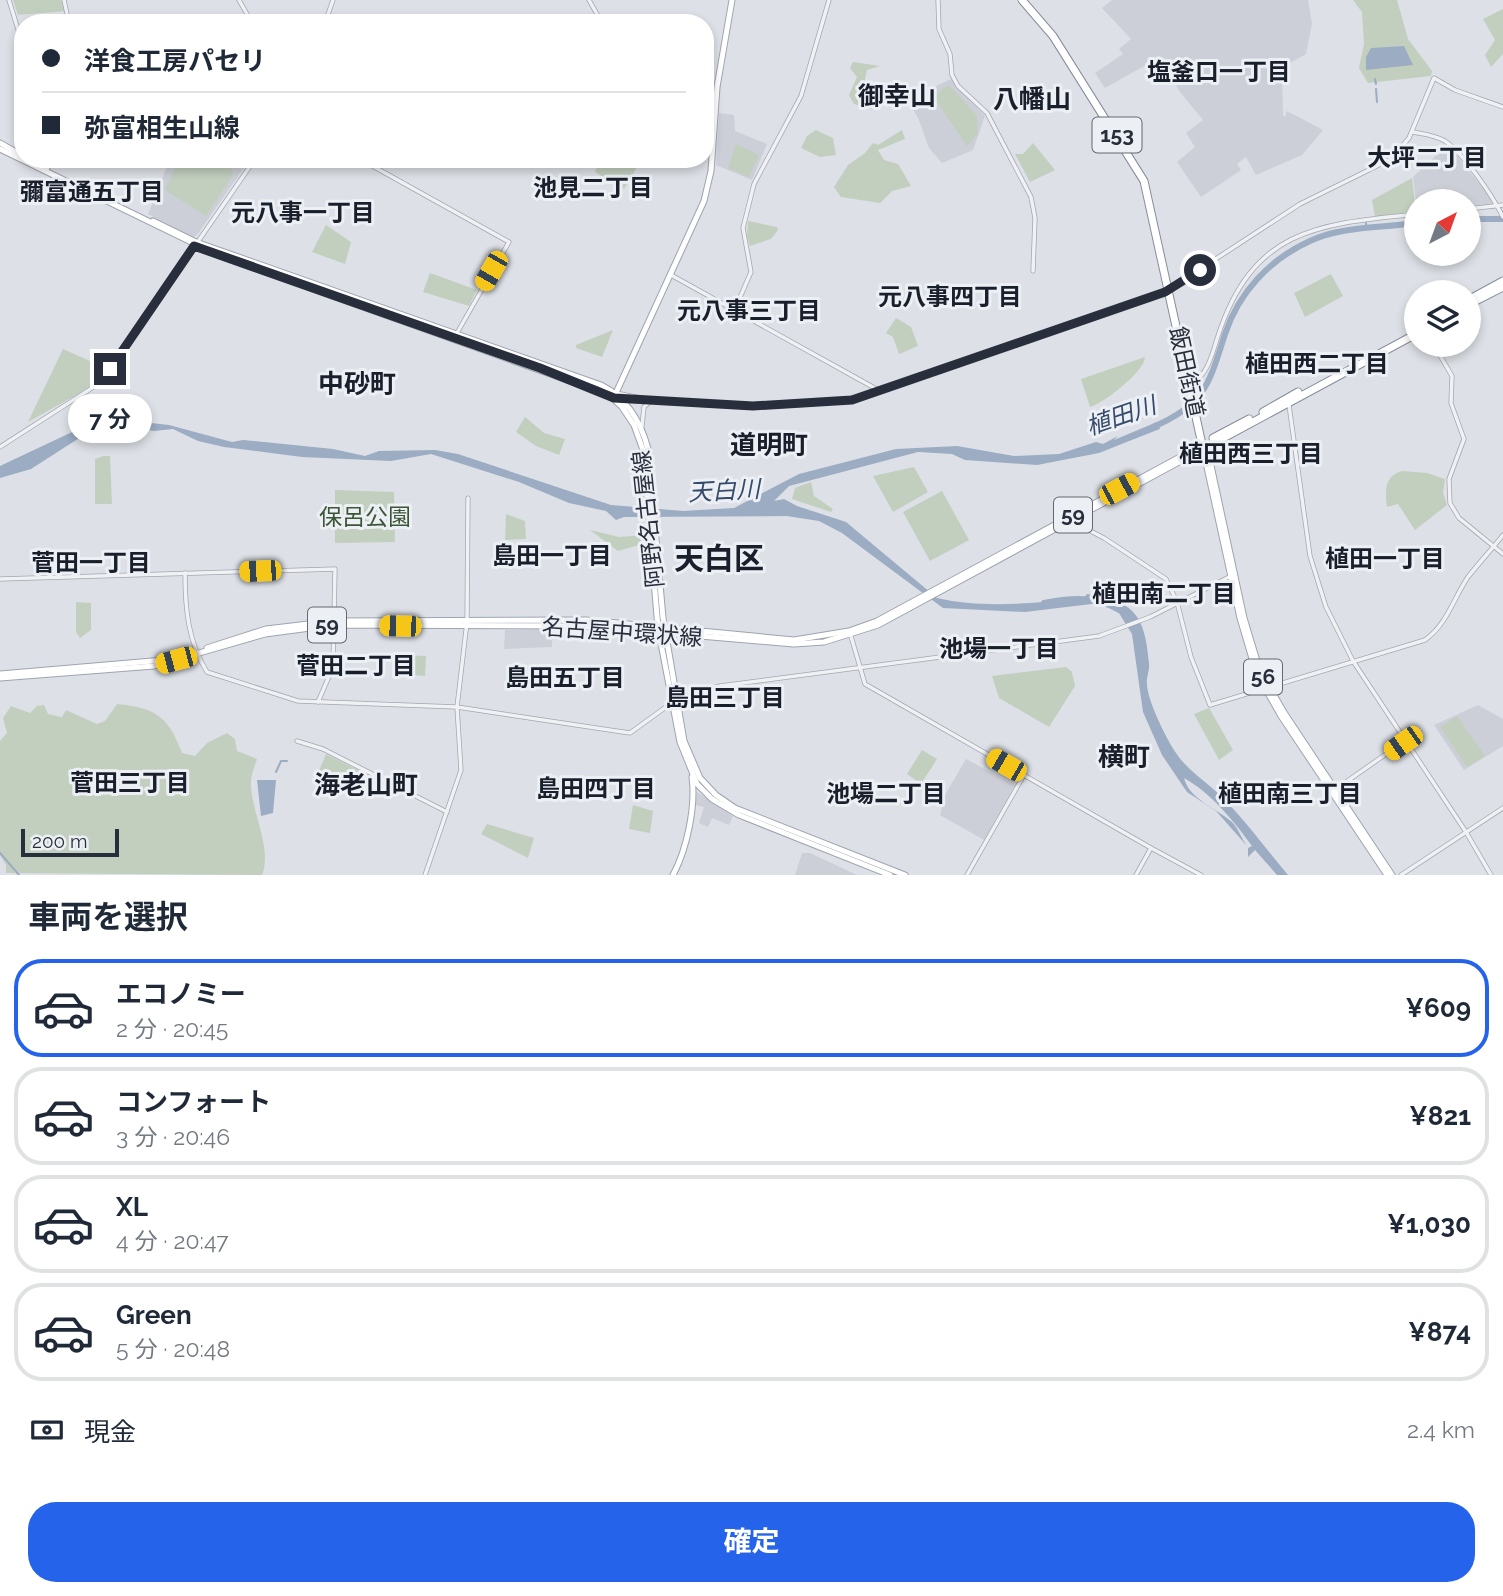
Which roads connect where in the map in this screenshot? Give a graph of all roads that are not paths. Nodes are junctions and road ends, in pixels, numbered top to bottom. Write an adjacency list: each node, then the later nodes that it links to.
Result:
1 (732, 0): 7 (main road)
2 (829, 0): 26 (street)
3 (938, 0): 19 (street)
4 (1022, 0): 23 (highway, 飯田街道 / 153)
5 (1028, 0): 23 (highway, 飯田街道 / 153)
6 (1503, 107): 8 (street)
7 (714, 129)
8 (1413, 132): 14 (street); 23 (street)
9 (42, 168): 18 (main road)
10 (47, 168): 18 (main road)
11 (249, 168): 18 (street)
12 (376, 168): 27 (street)
13 (711, 168): 20 (main road)
14 (1500, 206): 15 (street); 17 (street)
15 (1481, 208)
16 (1404, 216): 31 (street)
17 (1503, 217)
18 (195, 244): 27 (main road); 33 (main road); 38 (street)
19 (1033, 271)
20 (671, 275): 26 (street); 33 (main road)
21 (1503, 281): 24 (highway)
22 (1503, 287): 25 (highway)
23 (1171, 288): 31 (highway, 飯田街道 / 153); 32 (street)
24 (1481, 294)
25 (1481, 296)
26 (735, 309): 32 (street)
27 (457, 334): 33 (main road)
28 (1404, 335): 37 (highway)
29 (1404, 340): 35 (highway)
30 (1441, 357): 43 (street)
31 (1193, 386): 37 (highway, 飯田街道 / 153)
32 (880, 391): 34 (street)
33 (617, 396): 34 (street); 36 (main road, 阿野名古屋線); 39 (main road, 阿野名古屋線)
34 (661, 400): 36 (street)
35 (1289, 402): 37 (highway); 55 (street)
36 (642, 426): 39 (main road, 阿野名古屋線)
37 (1204, 446): 41 (main road, 名古屋中環状線 / 59); 46 (main road, 56); 48 (main road, 名古屋中環状線 / 59)
38 (0, 447)
39 (645, 449): 52 (main road, 阿野名古屋線)
40 (468, 498): 51 (street)
41 (1071, 521): 48 (main road, 名古屋中環状線 / 59); 49 (street)
42 (1503, 535): 43 (street)
43 (1494, 546): 44 (street); 55 (street)
44 (1503, 554)
45 (185, 573): 47 (street); 50 (street); 54 (street)
46 (1233, 575): 49 (street); 58 (main road, 56)
47 (0, 579)
48 (946, 586): 53 (main road, 名古屋中環状線 / 59)
49 (1177, 602): 56 (street); 58 (street)
50 (333, 623): 51 (main road, 名古屋中環状線 / 59); 54 (main road, 名古屋中環状線 / 59); 60 (street)
51 (467, 624): 52 (main road, 名古屋中環状線 / 59); 61 (street)
52 (662, 631): 53 (main road, 名古屋中環状線 / 59); 59 (main road, 阿野名古屋線)
53 (850, 633): 56 (street)
54 (197, 653): 57 (main road, 名古屋中環状線 / 59); 60 (street)
55 (1353, 661): 58 (street); 62 (street)
56 (859, 665): 59 (street); 64 (street)
57 (0, 676)
58 (1266, 689): 66 (main road, 56)
59 (675, 701): 61 (street); 65 (main road, 阿野名古屋線); 65 (main road, 阿野名古屋線)
60 (318, 702): 61 (street)
61 (457, 707): 68 (street)
62 (1406, 740): 66 (street); 69 (street)
63 (297, 741): 68 (street)
64 (1024, 775): 70 (street); 75 (street)
65 (698, 785): 72 (main road, 阿野名古屋線); 73 (main road); 74 (main road)
66 (1333, 791): 78 (main road, 56)
67 (1503, 808): 69 (street)
68 (447, 812): 71 (street)
69 (1466, 832): 79 (street); 80 (street)
70 (1151, 848): 76 (street); 77 (street)
71 (425, 875)
72 (673, 875)
73 (890, 875)
74 (905, 875)
75 (967, 875)
76 (1136, 875)
77 (1201, 875)
78 (1390, 875)
79 (1401, 875)
80 (1490, 875)

